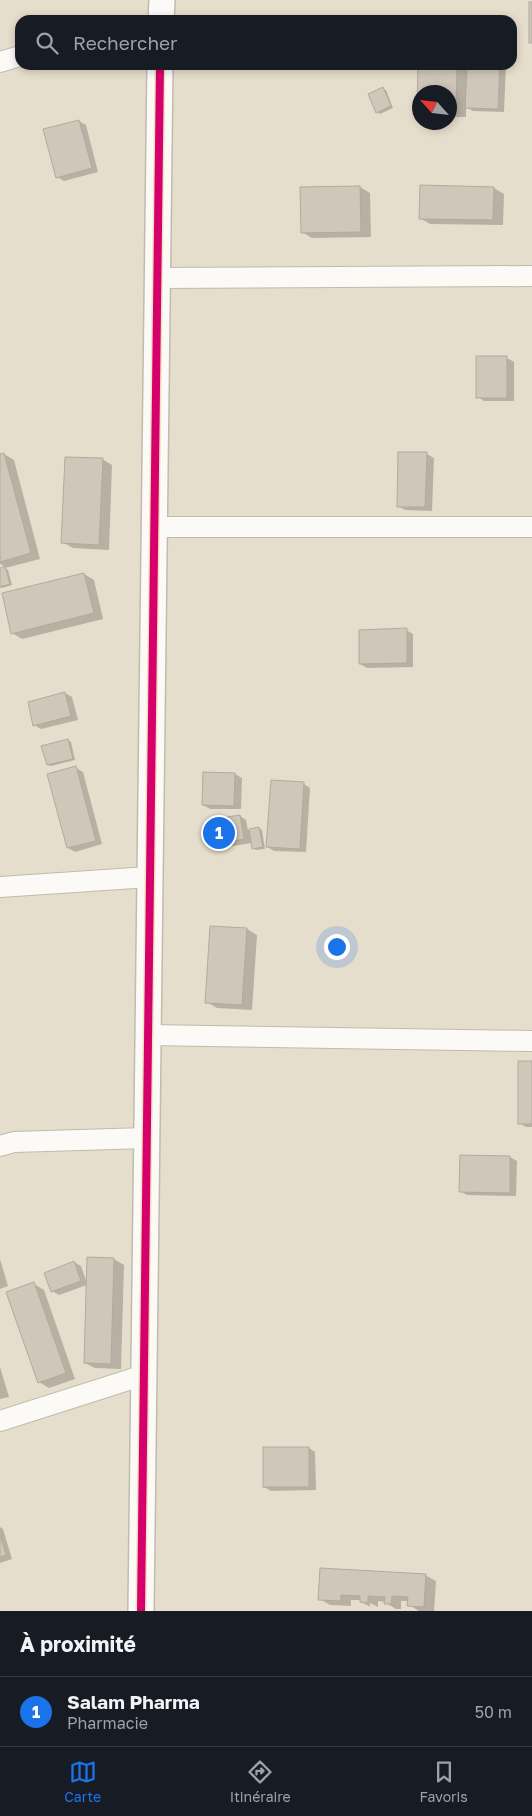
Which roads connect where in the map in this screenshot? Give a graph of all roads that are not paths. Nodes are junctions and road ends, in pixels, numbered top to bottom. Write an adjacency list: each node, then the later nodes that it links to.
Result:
1 (15, 58): 2 (street)
2 (0, 62)
3 (160, 70): 5 (street)
4 (532, 276): 5 (street)
5 (157, 278): 6 (street)
6 (153, 527): 7 (street); 8 (street)
7 (532, 528)
8 (149, 877): 9 (street); 10 (street)
9 (0, 887)
10 (148, 1035): 11 (street); 12 (street)
11 (532, 1042)
12 (146, 1138): 13 (street); 14 (street)
13 (0, 1146)
14 (144, 1375): 15 (street); 16 (street)
15 (0, 1421)
16 (141, 1611)

